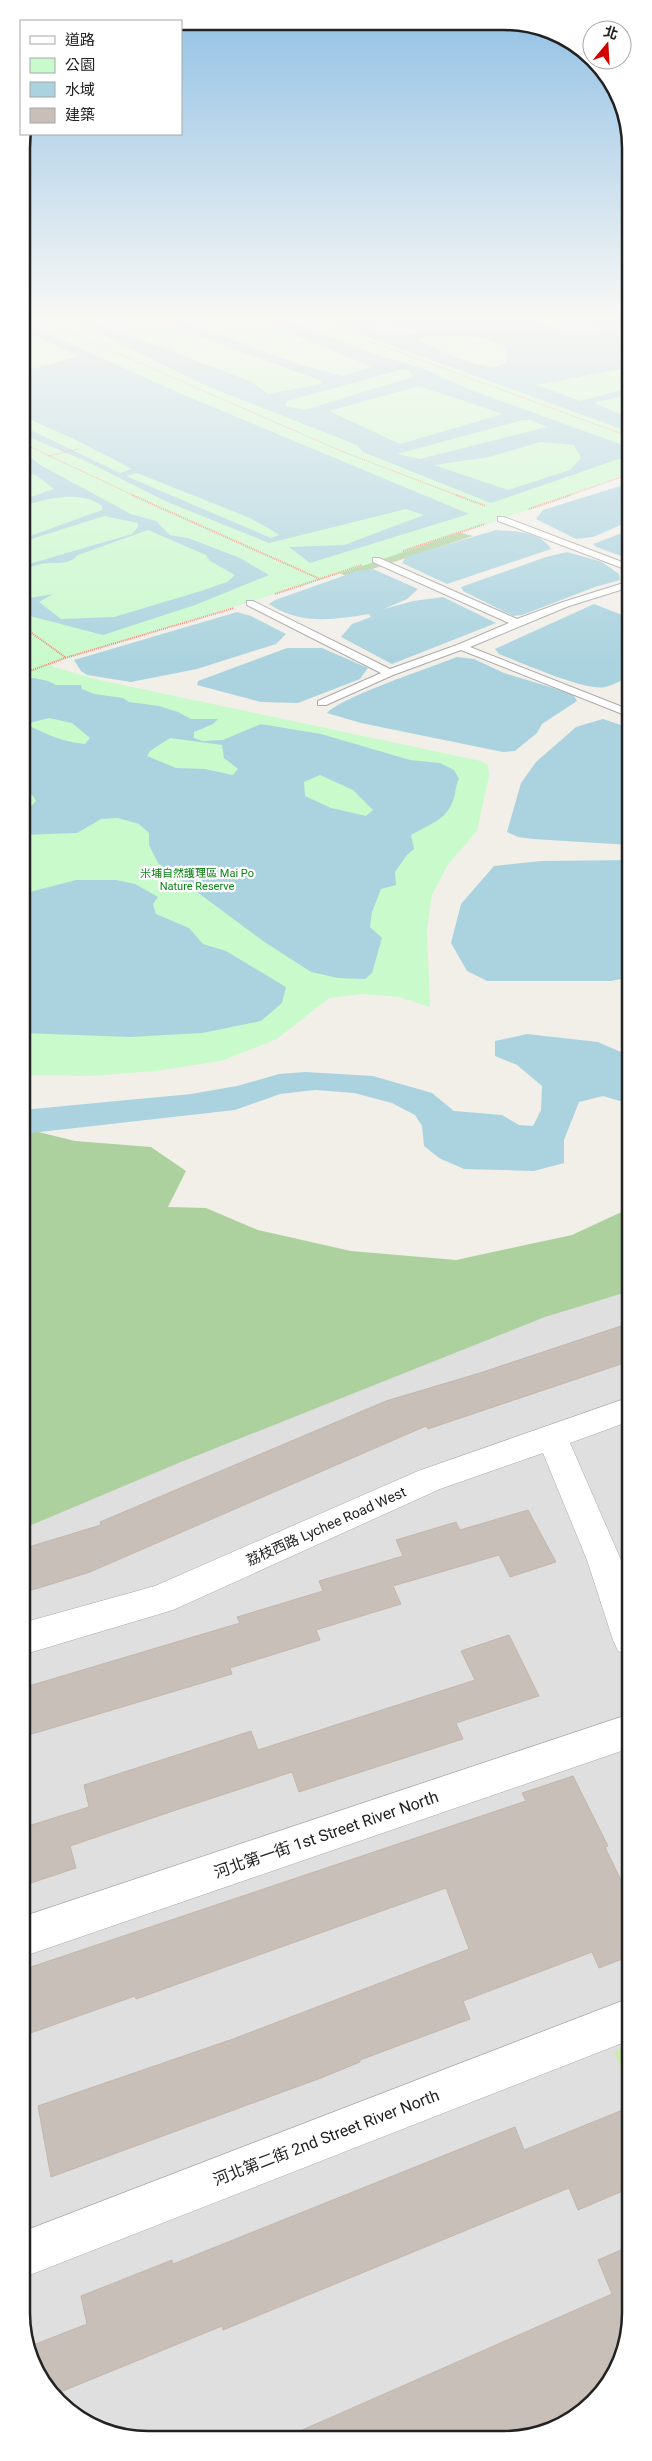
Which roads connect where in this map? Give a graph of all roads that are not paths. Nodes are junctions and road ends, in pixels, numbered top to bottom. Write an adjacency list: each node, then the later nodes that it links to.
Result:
1 (501, 519): 3 (lane)
2 (376, 560): 6 (lane)
3 (622, 565)
4 (622, 586): 6 (lane)
5 (250, 603): 8 (lane)
6 (516, 623): 7 (lane)
7 (461, 647): 8 (lane); 10 (lane)
8 (389, 673): 9 (lane)
9 (322, 703)
10 (622, 711)
11 (622, 1412): 12 (street, 荔枝西路 Lychee Road West)
12 (552, 1436): 13 (street); 14 (street, 荔枝西路 Lychee Road West)
13 (622, 1615)
14 (30, 1638)
15 (622, 1734): 16 (street, 河北第一街 1st Street River North)
16 (30, 1934)
17 (622, 2022): 18 (street, 河北第二街 2nd Street River North)
18 (30, 2253)

